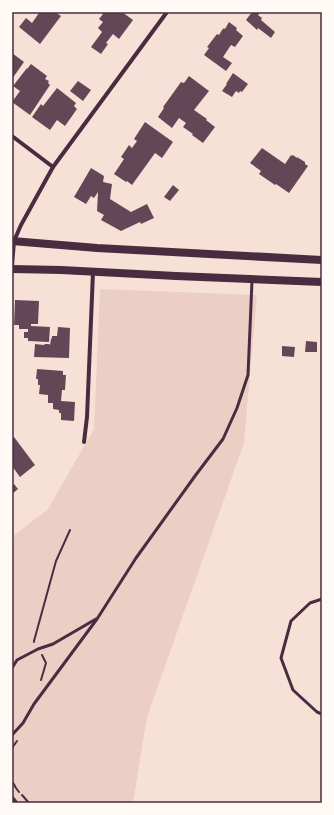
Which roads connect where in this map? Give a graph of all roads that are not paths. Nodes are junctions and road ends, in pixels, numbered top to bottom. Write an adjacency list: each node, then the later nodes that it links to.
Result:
1 (167, 12): 3 (street)
2 (12, 136): 3 (street)
3 (53, 167): 4 (street)
4 (13, 241): 5 (main road); 6 (street)
5 (322, 260)
6 (12, 266)
7 (12, 269): 8 (main road)
8 (93, 272): 9 (main road); 11 (street)
9 (252, 279): 10 (main road); 13 (lane)
10 (322, 282)
11 (84, 442)
12 (322, 599): 15 (lane)
13 (97, 618): 14 (lane); 16 (lane)
14 (12, 668)
15 (322, 714)
16 (12, 735)
17 (12, 797): 18 (lane)
18 (17, 803)

